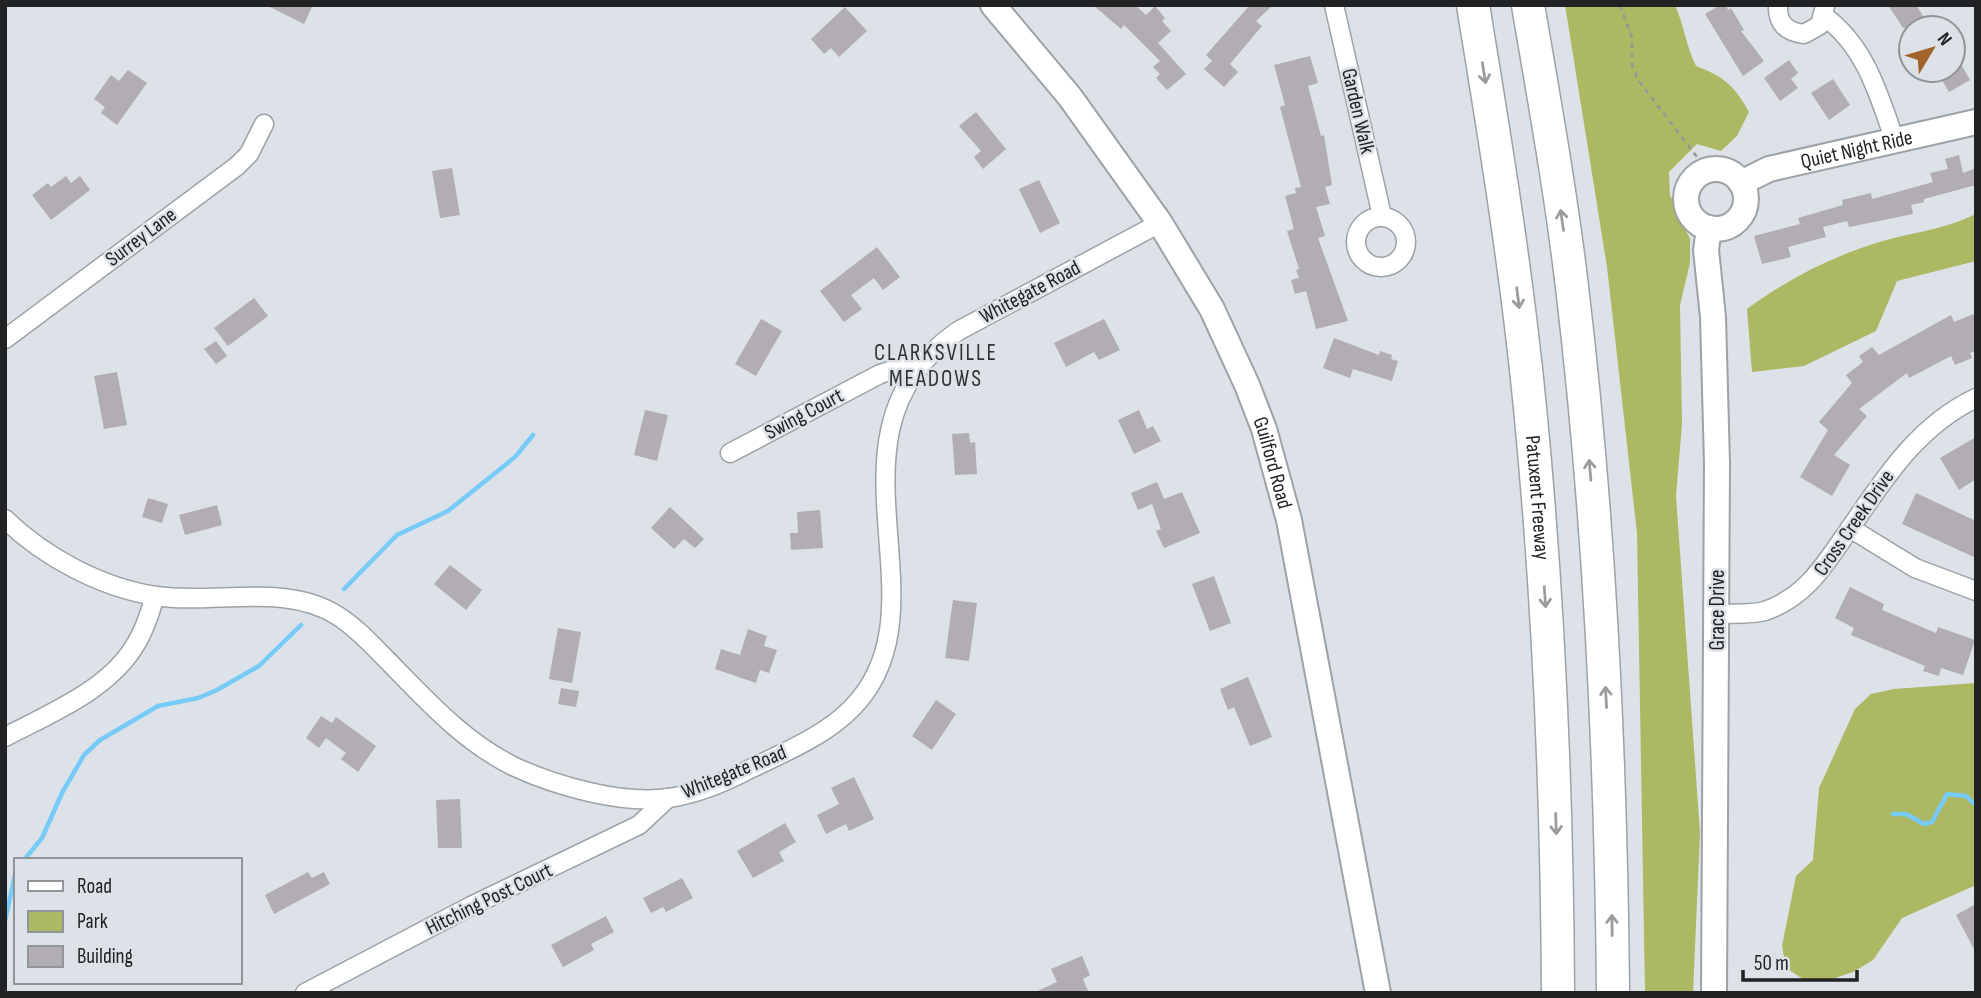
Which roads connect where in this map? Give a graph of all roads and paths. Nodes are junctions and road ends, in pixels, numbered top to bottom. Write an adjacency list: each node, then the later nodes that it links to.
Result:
1 (993, 5): 14 (street, Guilford Road)
2 (1334, 5): 13 (street, Garden Walk)
3 (1473, 5): 29 (highway, Patuxent Freeway, one-way to 29)
4 (1528, 5): 30 (highway, one-way to 4)
5 (1620, 5): 11 (path)
6 (1778, 5): 7 (street)
7 (1825, 11): 10 (street)
8 (1976, 122): 10 (street, Quiet Night Ride)
9 (264, 124): 16 (street, Surrey Lane)
10 (1895, 141): 12 (street, Quiet Night Ride)
11 (1707, 170): 12 (street); 15 (street)
12 (1741, 183): 15 (street)
13 (1382, 216)
14 (1160, 223): 17 (street, Whitegate Road); 28 (street, Guilford Road)
15 (1709, 228): 24 (street, Grace Drive)
16 (5, 339)
17 (918, 368): 19 (street, Swing Court); 26 (street, Whitegate Road)
18 (1976, 398): 21 (street, Cross Creek Drive)
19 (730, 453)
20 (5, 519): 23 (street, Whitegate Road)
21 (1850, 528): 22 (street); 24 (street, Cross Creek Drive)
22 (1976, 591)
23 (155, 596): 25 (street); 26 (street, Whitegate Road)
24 (1717, 614): 31 (street, Grace Drive)
25 (5, 737)
26 (668, 798): 27 (street, Hitching Post Court)
27 (305, 993)
28 (1378, 993)
29 (1558, 993)
30 (1613, 993)
31 (1714, 993)

